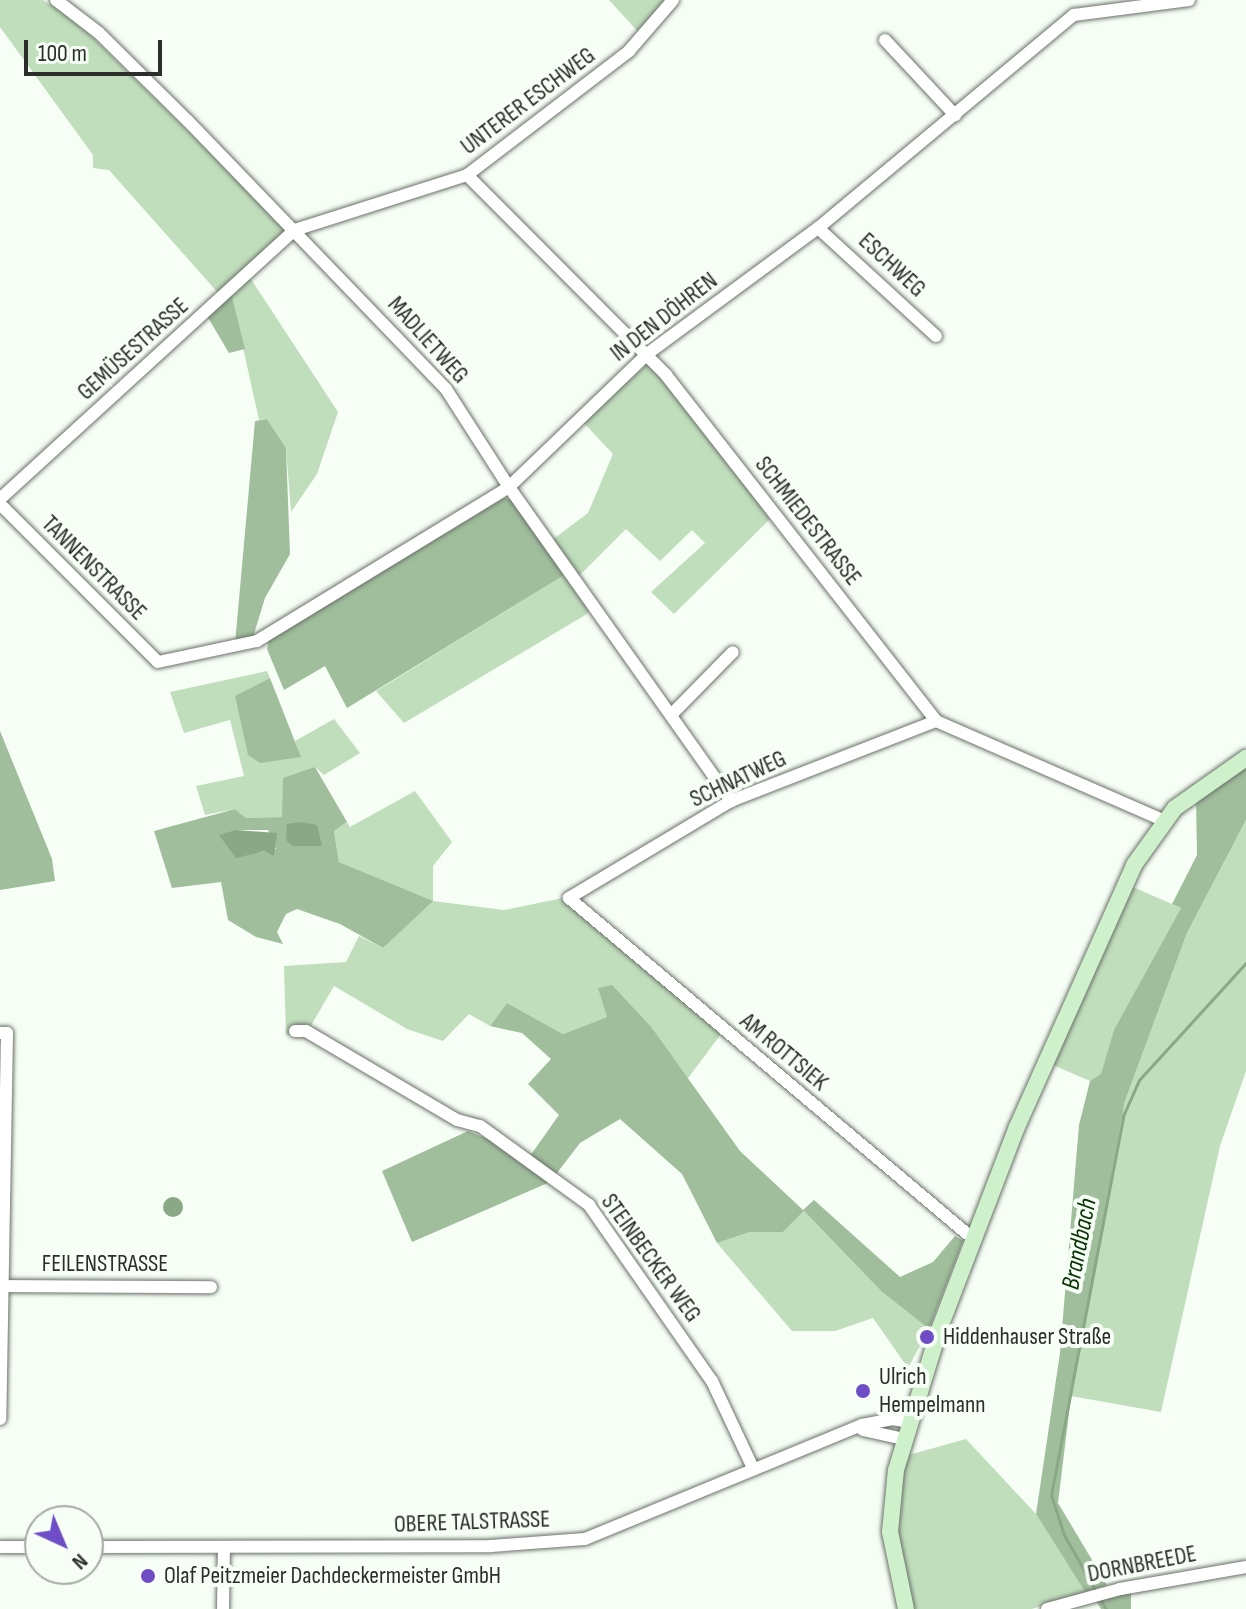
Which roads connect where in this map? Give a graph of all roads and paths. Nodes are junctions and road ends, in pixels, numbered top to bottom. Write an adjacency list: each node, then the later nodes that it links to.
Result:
1 (56, 0): 8 (street, MADLIETWEG)
2 (673, 0): 6 (street, UNTERER ESCHWEG)
3 (1189, 0): 5 (street, IN DEN DÖHREN)
4 (885, 40): 5 (street)
5 (955, 115): 7 (street, IN DEN DÖHREN)
6 (467, 175): 8 (street, UNTERER ESCHWEG); 10 (street, SCHMIEDESTRASSE)
7 (818, 228): 9 (street, ESCHWEG); 10 (street, IN DEN DÖHREN)
8 (295, 230): 11 (street, MADLIETWEG); 12 (street, GEMÜSESTRASSE)
9 (936, 336)
10 (647, 354): 11 (street, IN DEN DÖHREN); 16 (street, SCHMIEDESTRASSE)
11 (509, 487): 14 (street, IN DEN DÖHREN); 15 (street, MADLIETWEG)
12 (0, 502): 14 (street, TANNENSTRASSE)
13 (733, 652): 15 (street)
14 (158, 662)
15 (671, 715): 18 (street, MADLIETWEG)
16 (936, 721): 18 (street, SCHNATWEG); 19 (street, SCHMIEDESTRASSE)
17 (1246, 758): 19 (main road)
18 (731, 801): 20 (street, SCHNATWEG)
19 (1163, 820): 23 (main road)
20 (569, 898): 23 (street, AM ROTTSIEK)
21 (295, 1031): 28 (street, STEINBECKER WEG)
22 (4, 1033): 24 (street)
23 (972, 1238): 27 (main road)
24 (1, 1286): 25 (street, FEILENSTRASSE); 26 (street)
25 (211, 1287)
26 (0, 1419)
27 (907, 1431): 28 (street, OBERE TALSTRASSE); 35 (main road)
28 (753, 1468): 32 (street, OBERE TALSTRASSE)
29 (0, 1547): 30 (street)
30 (24, 1547)
31 (104, 1547): 32 (street, OBERE TALSTRASSE)
32 (224, 1547): 34 (street)
33 (1246, 1567): 36 (street, DORNBREEDE)
34 (223, 1609)
35 (906, 1609)
36 (1047, 1609)

